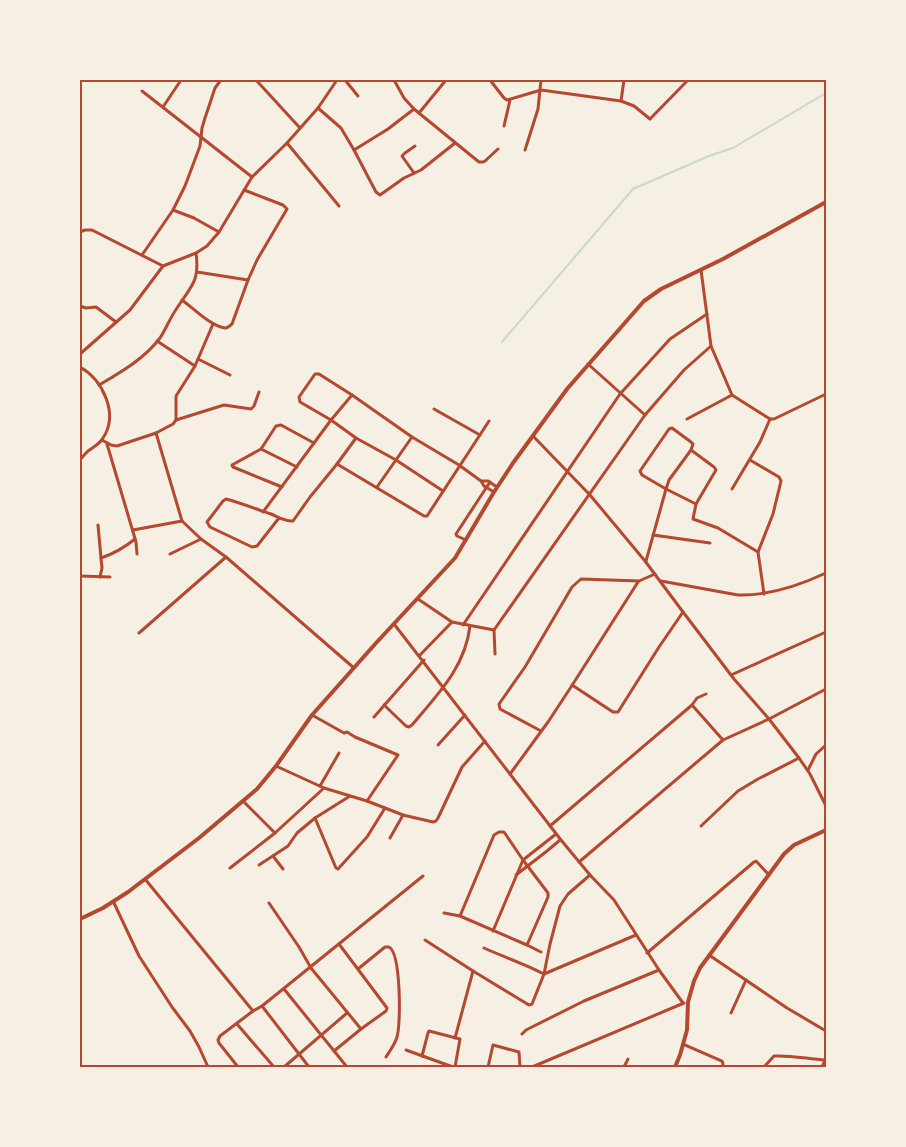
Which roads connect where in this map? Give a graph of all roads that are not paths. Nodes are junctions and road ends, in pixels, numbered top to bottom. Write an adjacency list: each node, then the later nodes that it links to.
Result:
1 (181, 80): 17 (street)
2 (221, 80): 23 (street)
3 (256, 80): 22 (street)
4 (338, 80): 18 (street)
5 (345, 80): 14 (street)
6 (394, 80): 19 (street)
7 (446, 80): 20 (street)
8 (490, 80): 15 (street)
9 (542, 80): 12 (street)
10 (624, 80): 16 (street)
11 (688, 80): 16 (street)
12 (541, 90): 15 (street); 16 (street); 29 (street)
13 (142, 91): 17 (street)
14 (358, 96)
15 (510, 100): 21 (street)
16 (621, 101)
17 (163, 107): 23 (street)
18 (318, 108): 22 (street); 28 (street)
19 (414, 109): 20 (street); 28 (street)
20 (419, 113): 25 (street)
21 (504, 126)
22 (300, 128): 24 (street)
23 (201, 136): 31 (street); 35 (street)
24 (287, 142): 31 (street); 34 (street)
25 (455, 143): 27 (street); 30 (street)
26 (414, 146): 30 (street)
27 (498, 149)
28 (354, 150): 30 (street)
29 (524, 150)
30 (414, 172)
31 (252, 177): 32 (street)
32 (244, 190): 37 (street); 43 (street)
33 (826, 202): 41 (street)
34 (339, 206)
35 (173, 210): 37 (street); 39 (street)
36 (80, 232): 39 (street)
37 (219, 232): 38 (street)
38 (196, 253): 40 (street); 42 (street)
39 (142, 256): 40 (street)
40 (163, 266): 47 (street)
41 (701, 270): 46 (street); 53 (street)
42 (197, 272): 43 (street); 44 (street)
43 (248, 280): 48 (street)
44 (182, 300): 48 (street); 49 (street)
45 (80, 306): 47 (street)
46 (707, 314): 50 (street); 59 (street)
47 (116, 322): 51 (street)
48 (213, 324): 52 (street)
49 (157, 341): 54 (street); 57 (street)
50 (711, 346): 62 (street); 64 (street)
51 (80, 354)
52 (198, 359): 54 (street); 56 (street)
53 (588, 364): 59 (street); 72 (street)
54 (195, 366): 67 (street)
55 (80, 367): 57 (street)
56 (230, 375)
57 (100, 385): 75 (street)
58 (259, 392): 67 (street)
59 (620, 394): 64 (street); 86 (street)
60 (826, 394): 66 (street)
61 (352, 395): 68 (street); 68 (street); 73 (street)
62 (732, 395): 65 (street); 66 (street)
63 (434, 409): 71 (street)
64 (645, 415): 97 (street)
65 (687, 418)
66 (770, 419): 82 (street)
67 (176, 420): 70 (street)
68 (331, 420): 74 (street); 77 (street)
69 (489, 421): 71 (street)
70 (156, 433): 76 (street); 101 (street)
71 (480, 435): 84 (street)
72 (533, 436): 86 (street); 92 (street)
73 (412, 437): 81 (street); 84 (street)
74 (356, 438): 81 (street); 83 (street)
75 (102, 440): 76 (street); 80 (street)
76 (107, 443): 103 (street)
77 (314, 444): 78 (street); 85 (street)
78 (261, 449): 85 (street); 89 (street)
79 (691, 450): 93 (street); 93 (street); 98 (street)
80 (80, 460)
81 (396, 460): 90 (street); 95 (street)
82 (750, 460): 94 (street); 109 (street)
83 (337, 464): 90 (street); 100 (street)
84 (459, 465): 87 (street); 95 (street)
85 (297, 466): 89 (street)
86 (567, 472): 97 (street); 127 (street)
87 (481, 481): 88 (street); 91 (street)
88 (490, 482): 91 (street); 92 (street)
89 (282, 486): 99 (street)
90 (377, 487): 95 (street)
91 (487, 487): 96 (street); 107 (street)
92 (497, 487): 96 (street)
93 (666, 489): 98 (street); 104 (street)
94 (732, 489)
95 (443, 491)
96 (494, 492): 107 (street)
97 (590, 495): 114 (street); 129 (street)
98 (696, 504): 109 (street)
99 (263, 512): 100 (street); 100 (street)
100 (279, 518)
101 (182, 521): 103 (street); 106 (street)
102 (98, 525): 113 (street)
103 (133, 530): 105 (street)
104 (653, 535): 108 (street); 114 (street)
105 (136, 539): 110 (street); 113 (street)
106 (201, 539): 111 (street); 112 (street)
107 (467, 541): 123 (street)
108 (710, 543)
109 (758, 552): 122 (street)
110 (137, 554)
111 (170, 554)
112 (226, 557): 131 (street); 135 (street)
113 (100, 558): 118 (street)
114 (646, 561): 116 (street)
115 (826, 573): 122 (street)
116 (655, 574): 120 (street); 121 (street)
117 (80, 576): 118 (street)
118 (100, 576): 119 (street)
119 (110, 577)
120 (638, 581): 137 (street); 147 (street)
121 (661, 581): 122 (street); 124 (street)
122 (764, 594)
123 (418, 599): 125 (street); 126 (street)
124 (683, 612): 136 (street); 137 (street)
125 (452, 622): 127 (street); 133 (street)
126 (394, 624): 133 (street); 135 (street)
127 (463, 624): 128 (street)
128 (470, 626): 129 (street); 138 (street)
129 (494, 630): 132 (street)
130 (826, 632): 136 (street)
131 (139, 633)
132 (495, 654)
133 (420, 655): 134 (street)
134 (424, 660): 138 (street); 141 (street)
135 (354, 668): 143 (street)
136 (731, 675): 146 (street)
137 (572, 685): 147 (street)
138 (444, 688): 141 (street); 144 (street)
139 (826, 690): 146 (street)
140 (706, 694): 142 (street)
141 (384, 705): 145 (street)
142 (692, 706): 148 (street); 166 (street)
143 (312, 715): 154 (street); 161 (street)
144 (465, 715): 149 (street); 150 (street)
145 (374, 717)
146 (769, 719): 148 (street); 153 (street)
147 (541, 732): 156 (street)
148 (723, 740): 175 (street)
149 (485, 741): 156 (street); 164 (street)
150 (438, 745)
151 (826, 745): 155 (street)
152 (338, 753): 157 (street)
153 (799, 758): 155 (street); 167 (street)
154 (276, 766): 157 (street); 160 (street)
155 (808, 771): 162 (street)
156 (510, 774): 166 (street)
157 (320, 786): 158 (street)
158 (324, 788): 159 (street); 169 (street)
159 (350, 796): 161 (street); 165 (street)
160 (243, 801): 169 (street); 184 (street)
161 (367, 801): 163 (street)
162 (826, 806)
163 (385, 808): 164 (street); 165 (street)
164 (403, 815): 171 (street)
165 (315, 818): 173 (street)
166 (550, 826): 170 (street)
167 (702, 826)
168 (826, 830): 182 (street)
169 (275, 833): 178 (street)
170 (556, 834): 172 (street); 174 (street)
171 (390, 838)
172 (561, 840): 175 (street); 176 (street)
173 (273, 856): 177 (street); 179 (street)
174 (523, 860): 176 (street); 180 (street); 188 (street)
175 (579, 862): 181 (street)
176 (528, 865): 180 (street); 194 (street)
177 (259, 866)
178 (230, 868)
179 (283, 869)
180 (516, 875): 190 (street)
181 (590, 875): 191 (street); 203 (street)
182 (770, 875): 197 (street); 198 (street)
183 (423, 876): 193 (street)
184 (145, 879): 185 (street); 208 (street)
185 (114, 902): 189 (street); 225 (street)
186 (269, 903): 199 (street)
187 (444, 913): 188 (street)
188 (460, 916): 190 (street)
189 (80, 919)
190 (493, 931): 194 (street)
191 (636, 935): 197 (street); 203 (street)
192 (425, 940): 202 (street)
193 (340, 944): 199 (street); 200 (street)
194 (527, 945): 196 (street)
195 (484, 948): 203 (street)
196 (541, 952)
197 (648, 953): 201 (street)
198 (709, 955): 204 (street); 206 (street)
199 (310, 968): 205 (street); 209 (street)
200 (358, 969): 212 (street); 222 (street)
201 (659, 970): 206 (street); 214 (street)
202 (473, 971): 203 (street); 216 (street)
203 (544, 974)
204 (746, 980): 210 (street); 213 (street)
205 (284, 989): 207 (street); 215 (street)
206 (686, 1002): 217 (street); 234 (street)
207 (262, 1006): 208 (street); 220 (street)
208 (253, 1011): 211 (street)
209 (347, 1013): 212 (street); 215 (street)
210 (731, 1013)
211 (237, 1024): 226 (street); 227 (street)
212 (361, 1029): 219 (street)
213 (826, 1030)
214 (522, 1034)
215 (322, 1035): 219 (street); 220 (street)
216 (455, 1038): 221 (street); 231 (street)
217 (683, 1044): 236 (street); 237 (street)
218 (406, 1050): 221 (street)
219 (334, 1051): 230 (street)
220 (299, 1054): 228 (street); 229 (street)
221 (422, 1056): 231 (street)
222 (386, 1057)
223 (628, 1059): 235 (street)
224 (826, 1059): 238 (street); 239 (street)
225 (209, 1067)
226 (238, 1067)
227 (274, 1067)
228 (284, 1067)
229 (309, 1067)
230 (347, 1067)
231 (454, 1067)
232 (488, 1067): 233 (street)
233 (520, 1067)
234 (532, 1067)
235 (624, 1067)
236 (675, 1067)
237 (722, 1067)
238 (764, 1067)
239 (822, 1067)

